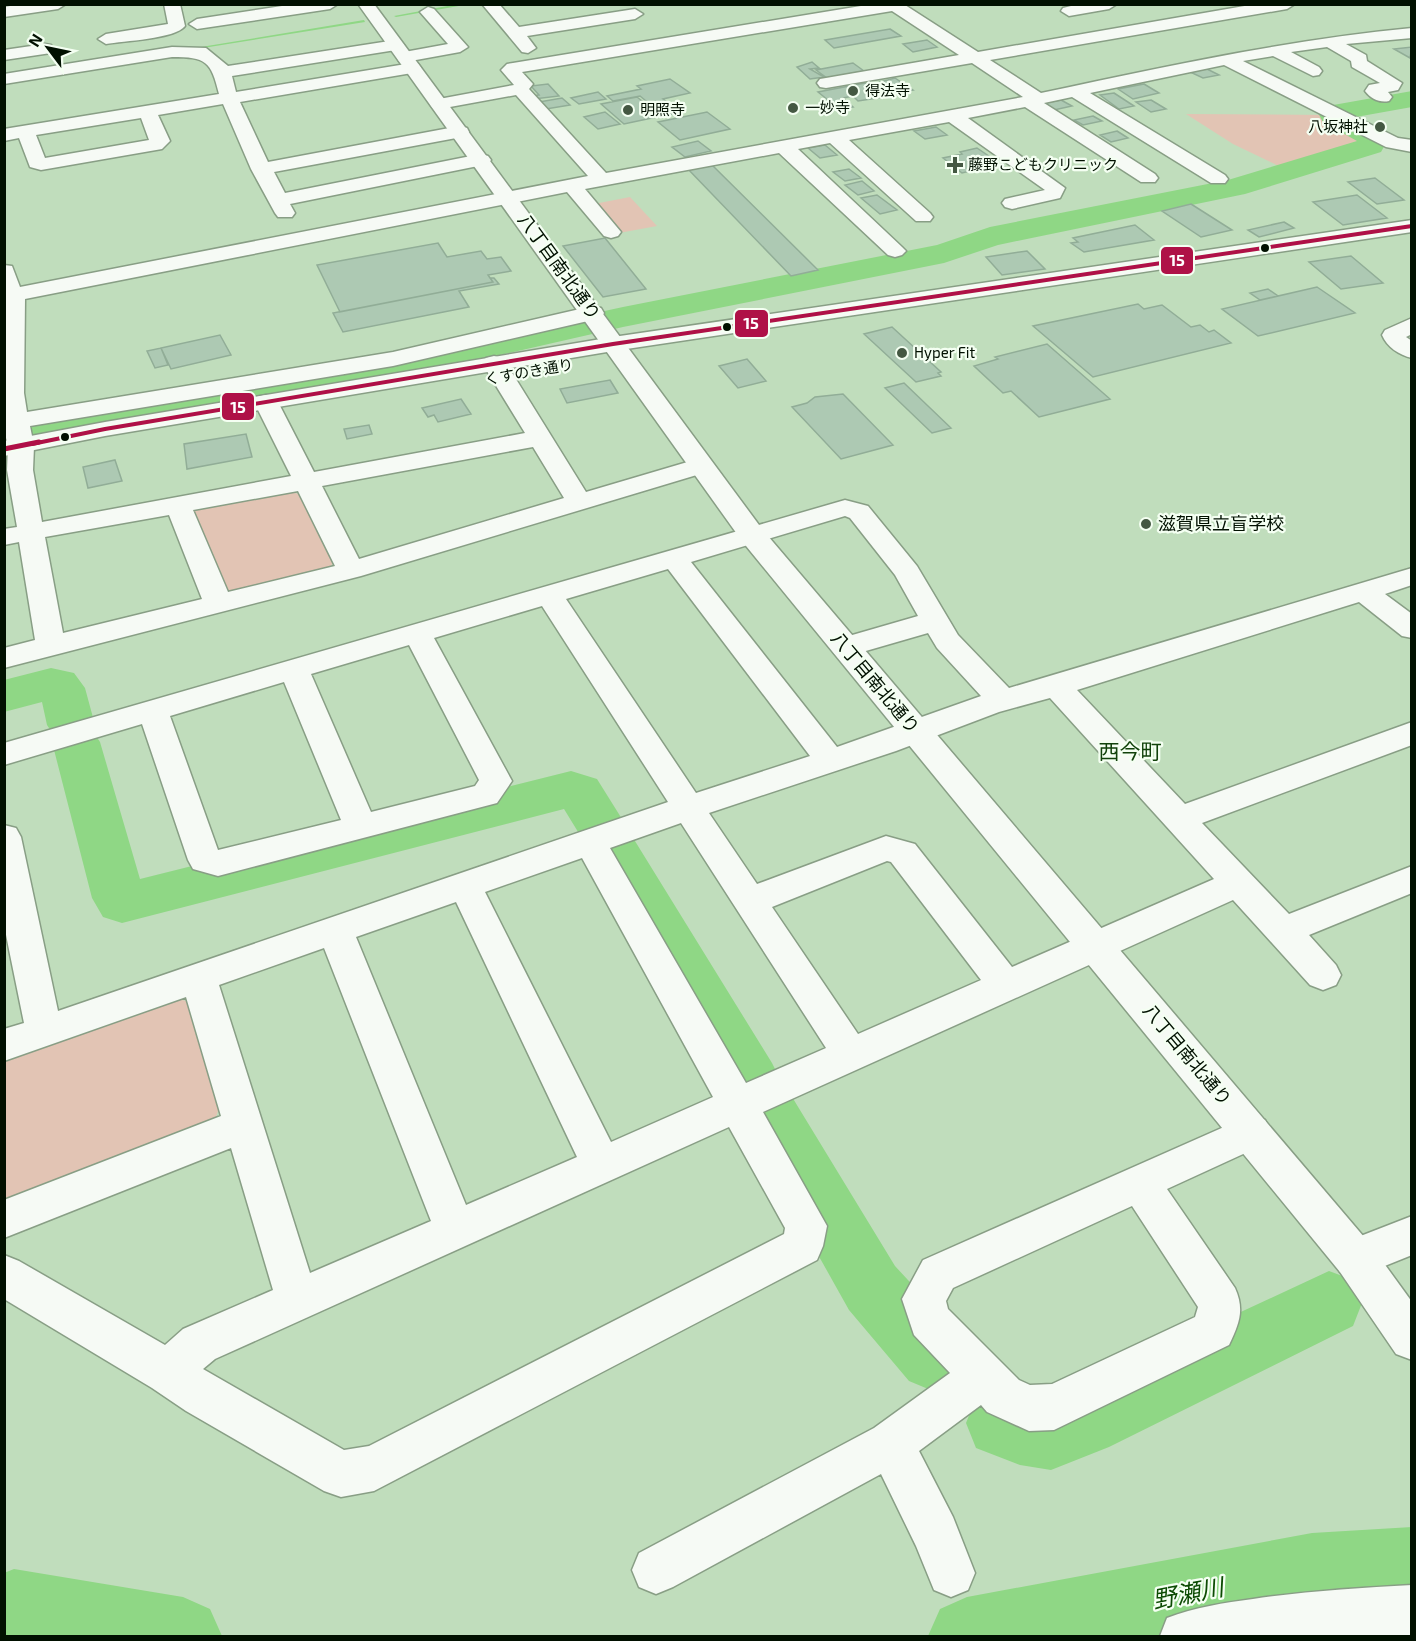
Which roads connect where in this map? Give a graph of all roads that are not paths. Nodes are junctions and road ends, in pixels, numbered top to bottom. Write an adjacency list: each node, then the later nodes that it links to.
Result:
1 (58, 4): 12 (street)
2 (172, 4): 19 (street)
3 (330, 4): 16 (street)
4 (366, 4): 25 (street, 八丁目南北通り)
5 (490, 4): 17 (street)
6 (1109, 4): 11 (street)
7 (1220, 4): 14 (street)
8 (1287, 4): 14 (street)
9 (892, 5): 21 (street); 26 (street)
10 (630, 9): 17 (street); 21 (street)
11 (1069, 11)
12 (4, 12)
13 (428, 12): 25 (street)
14 (1237, 13): 26 (street)
15 (97, 22): 19 (street)
16 (197, 24)
17 (514, 33): 29 (street)
18 (1412, 33): 20 (street)
19 (106, 39): 28 (street)
20 (1328, 41): 23 (street); 37 (street)
21 (668, 42): 29 (street)
22 (45, 49): 24 (street)
23 (1275, 50): 27 (street); 30 (street)
24 (4, 55)
25 (404, 57): 31 (street); 36 (street); 39 (street, 八丁目南北通り)
26 (976, 58): 33 (street); 38 (street)
27 (1228, 60): 35 (street); 47 (street)
28 (117, 61): 31 (street); 32 (street)
29 (542, 63): 34 (street)
30 (1313, 71)
31 (223, 72): 36 (street)
32 (4, 79)
33 (826, 83)
34 (520, 89): 39 (street); 51 (street)
35 (1076, 92): 38 (street); 52 (street)
36 (229, 98): 40 (street); 49 (street)
37 (1383, 98)
38 (1033, 100): 41 (street); 50 (street)
39 (439, 104): 43 (street, 八丁目南北通り)
40 (147, 112): 42 (street); 42 (street)
41 (952, 116): 45 (street); 55 (street)
42 (26, 132): 44 (street)
43 (460, 132): 48 (street, 八丁目南北通り); 49 (street)
44 (4, 135)
45 (833, 136): 46 (street); 56 (street)
46 (782, 145): 51 (street); 60 (street)
47 (1412, 146)
48 (481, 160): 49 (street); 54 (street, 八丁目南北通り)
49 (261, 168)
50 (1148, 178)
51 (601, 179): 53 (street)
52 (1218, 179)
53 (571, 185): 54 (street); 58 (street)
54 (508, 197): 62 (street); 64 (street, 八丁目南北通り)
55 (1012, 203)
56 (923, 217)
57 (1412, 226): 64 (street, くすのき通り)
58 (611, 232)
59 (1412, 238): 64 (street, くすのき通り)
60 (895, 251)
61 (4, 271): 62 (street)
62 (9, 296): 69 (street)
63 (1412, 325): 65 (street)
64 (605, 331): 66 (street, くすのき通り); 69 (street); 70 (street, 八丁目南北通り)
65 (1412, 351)
66 (498, 370): 67 (street, くすのき通り); 68 (street)
67 (270, 409): 69 (street, くすのき通り); 71 (street)
68 (540, 438): 71 (street); 72 (street)
69 (14, 440): 74 (street)
70 (701, 466): 72 (street); 75 (street, 八丁目南北通り)
71 (306, 481): 73 (street); 77 (street)
72 (579, 502): 77 (street)
73 (178, 505): 74 (street); 81 (street)
74 (17, 534): 85 (street)
75 (752, 535): 76 (street); 82 (street); 86 (street, 八丁目南北通り)
76 (674, 558): 80 (street); 95 (street)
77 (351, 570): 81 (street)
78 (1412, 576): 79 (street)
79 (1364, 591): 83 (street); 89 (street)
80 (549, 595): 84 (street); 96 (street)
81 (218, 603): 85 (street)
82 (935, 621): 86 (street); 90 (street)
83 (1412, 629)
84 (417, 634): 88 (street); 98 (street)
85 (51, 646): 87 (street)
86 (845, 647): 92 (street, 八丁目南北通り)
87 (4, 658)
88 (294, 669): 91 (street); 98 (street)
89 (1056, 686): 90 (street); 97 (street)
90 (1004, 700): 92 (street)
91 (153, 710): 94 (street); 98 (street)
92 (915, 731): 95 (street); 107 (street, 八丁目南北通り)
93 (1412, 733): 97 (street)
94 (4, 754)
95 (830, 760): 96 (street)
96 (688, 808): 100 (street); 104 (street)
97 (1178, 819): 102 (street)
98 (360, 826)
99 (4, 837): 111 (street)
100 (590, 842): 103 (street); 114 (street)
101 (1412, 879): 106 (street)
102 (1237, 883): 106 (street); 107 (street)
103 (465, 885): 105 (street); 117 (street)
104 (750, 901): 110 (street); 113 (street)
105 (335, 930): 109 (street); 120 (street)
106 (1283, 931): 108 (street)
107 (1095, 947): 110 (street); 116 (street, 八丁目南北通り)
108 (1323, 975)
109 (199, 978): 111 (street); 115 (street)
110 (1005, 985): 113 (street)
111 (44, 1031): 112 (street)
112 (4, 1045)
113 (850, 1054): 114 (street)
114 (739, 1104): 117 (street); 126 (street)
115 (243, 1125): 119 (street); 124 (street)
116 (1251, 1132): 118 (street); 122 (street, 八丁目南北通り)
117 (601, 1164): 120 (street)
118 (1139, 1182): 127 (street); 127 (street)
119 (4, 1219)
120 (455, 1230): 124 (street)
121 (1412, 1235): 122 (street)
122 (1355, 1258): 125 (street, 八丁目南北通り)
123 (4, 1275): 126 (street)
124 (297, 1299): 126 (street)
125 (1412, 1339)
126 (168, 1372)
127 (983, 1376): 128 (street)
128 (890, 1444): 129 (street); 130 (street)
129 (656, 1570)
130 (951, 1573)
131 (1412, 1610): 132 (street)
132 (1314, 1626): 133 (street)
133 (1185, 1636)

